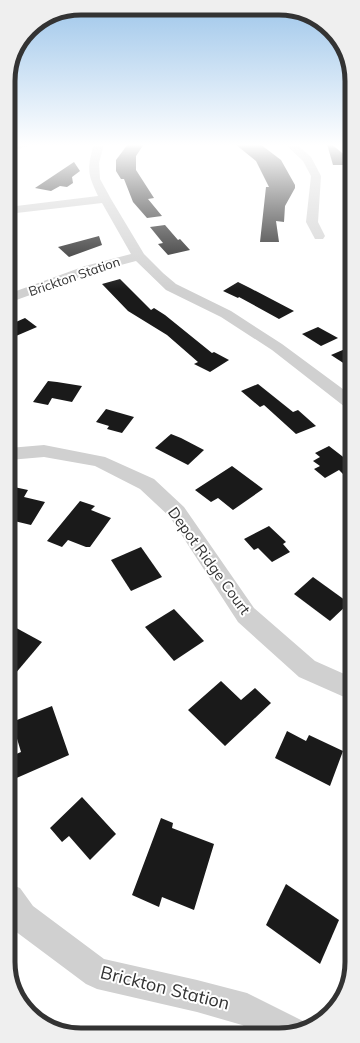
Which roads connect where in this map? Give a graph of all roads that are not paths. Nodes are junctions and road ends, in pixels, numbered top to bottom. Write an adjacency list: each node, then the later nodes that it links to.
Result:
1 (102, 193): 3 (street)
2 (315, 193): 5 (street)
3 (105, 199): 4 (street); 6 (street)
4 (15, 210)
5 (319, 236)
6 (139, 256): 7 (street, Brickton Station); 8 (street)
7 (15, 296)
8 (345, 398)
9 (15, 453): 10 (street, Depot Ridge Court)
10 (345, 686)
11 (15, 907): 12 (street, Brickton Station)
12 (281, 1028)

